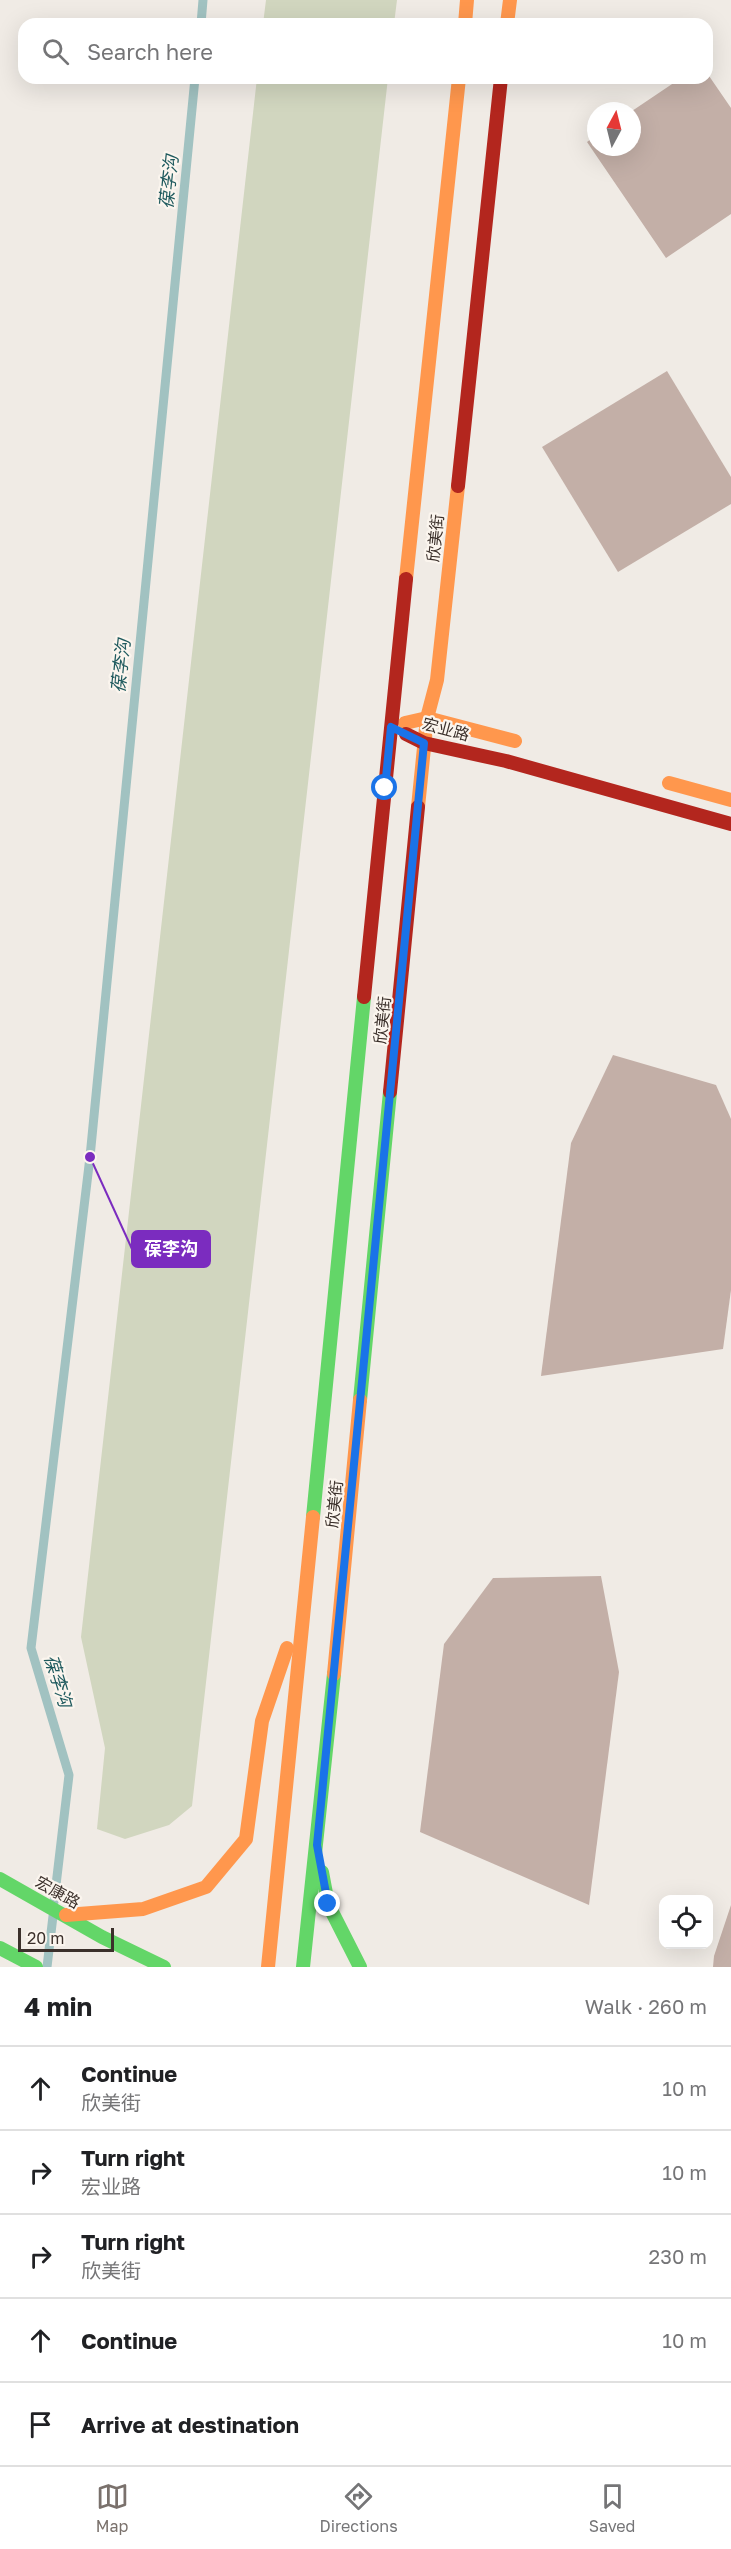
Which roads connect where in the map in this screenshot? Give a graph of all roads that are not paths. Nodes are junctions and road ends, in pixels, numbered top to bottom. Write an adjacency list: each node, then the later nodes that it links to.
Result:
1 (467, 0): 3 (street)
2 (510, 0): 4 (street)
3 (466, 18)
4 (508, 18)
5 (458, 84): 8 (street, 欣美街)
6 (500, 84): 7 (street, 欣美街)
7 (427, 718): 8 (street, 宏业路); 9 (street, 欣美街); 10 (street, 宏业路)
8 (391, 727): 9 (street, 宏业路); 14 (street, 欣美街)
9 (424, 743): 13 (street, 宏业路); 15 (street, 欣美街)
10 (528, 745)
11 (652, 778): 12 (street)
12 (731, 800)
13 (731, 824)
14 (305, 1596): 17 (street); 21 (street, 欣美街)
15 (317, 1845): 22 (street, 欣美街); 23 (street)
16 (0, 1879): 17 (street, 宏康路)
17 (66, 1915): 20 (street, 宏康路)
18 (0, 1948): 19 (street)
19 (36, 1967)
20 (164, 1967)
21 (268, 1967)
22 (303, 1967)
23 (360, 1967)

